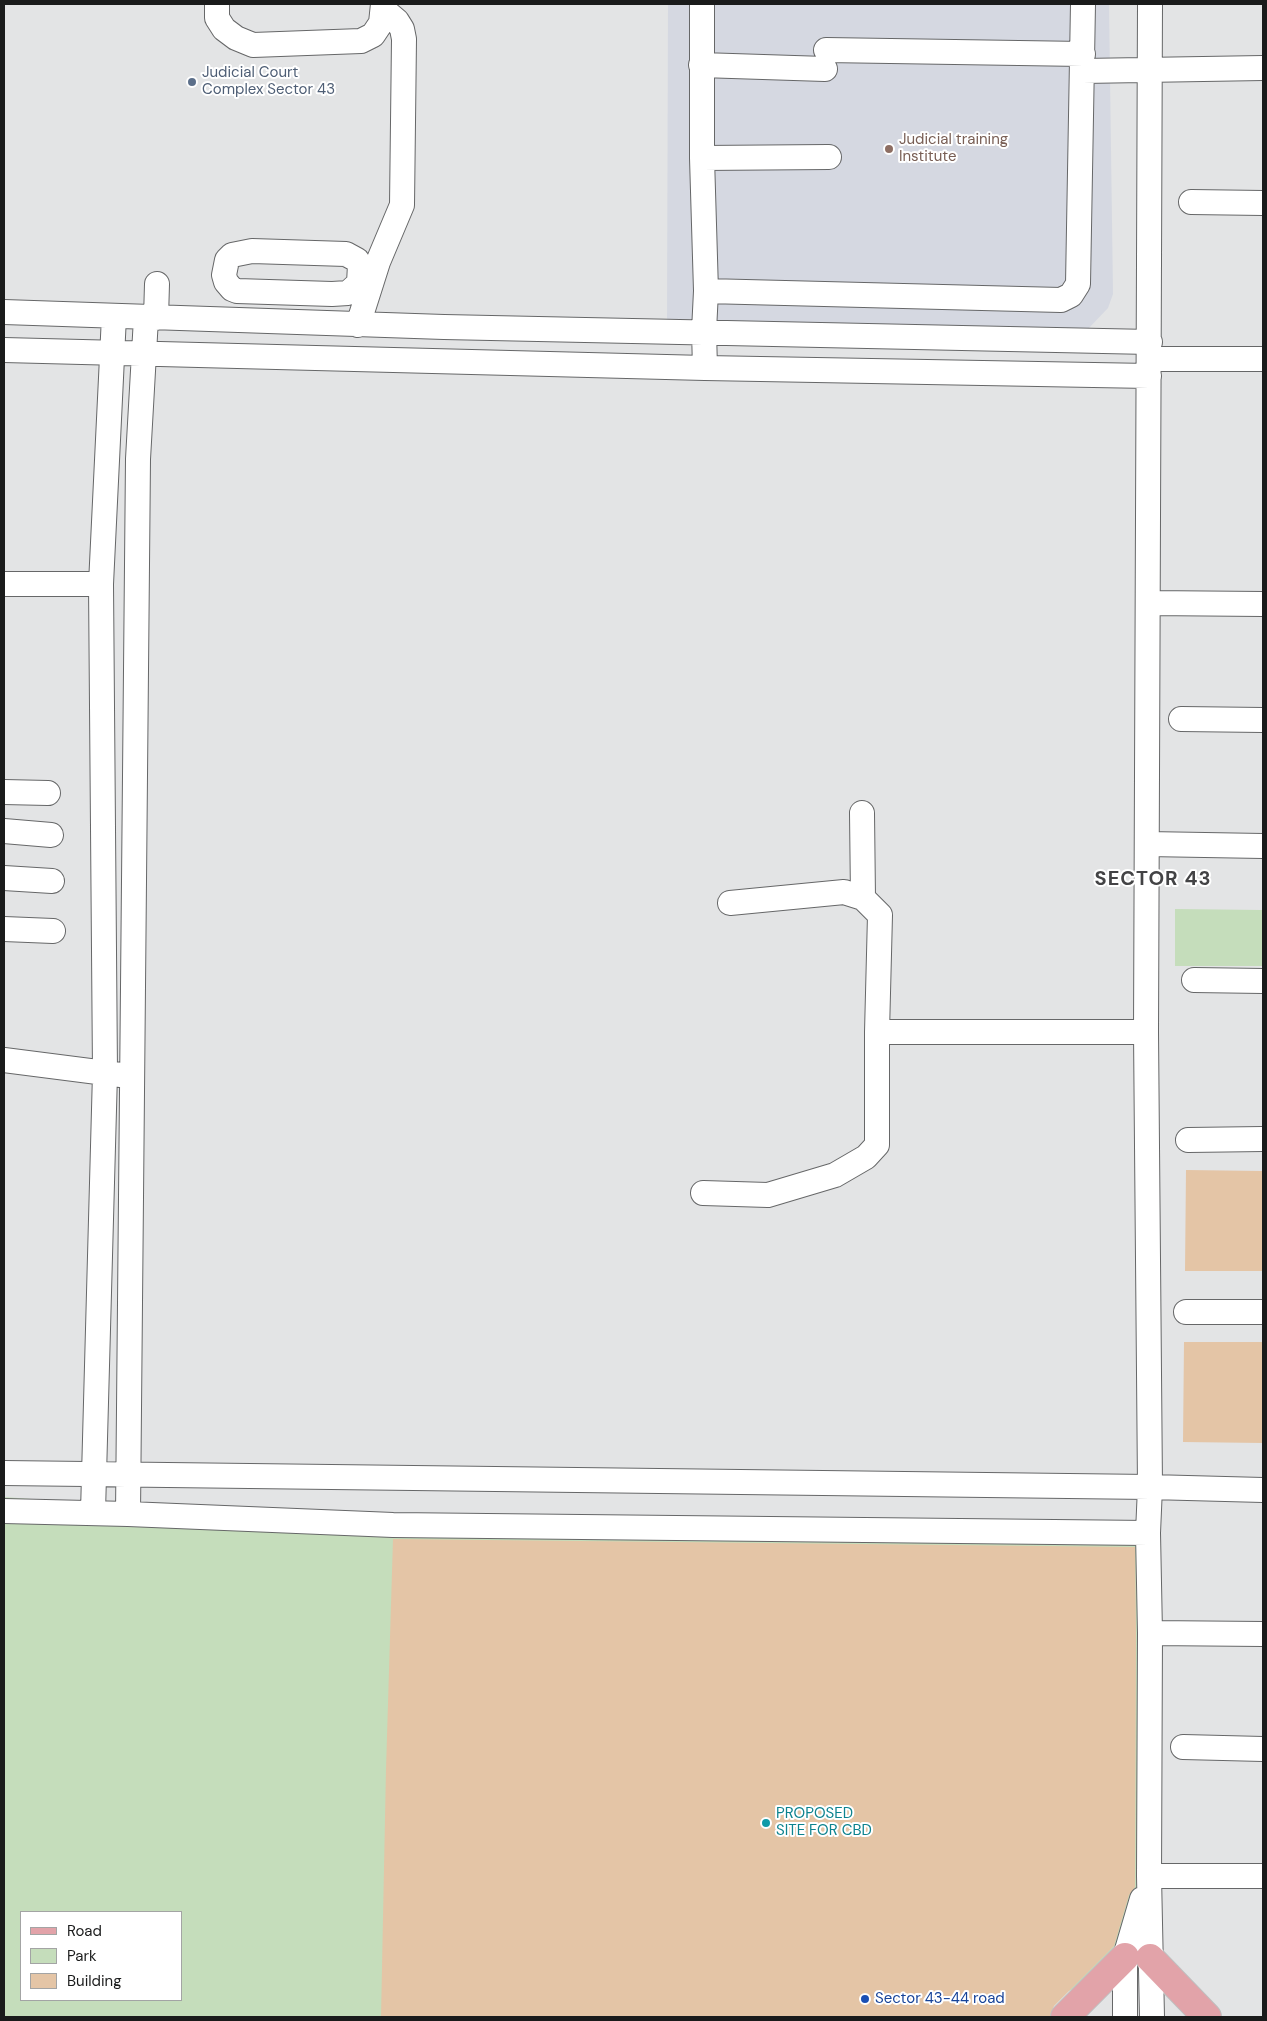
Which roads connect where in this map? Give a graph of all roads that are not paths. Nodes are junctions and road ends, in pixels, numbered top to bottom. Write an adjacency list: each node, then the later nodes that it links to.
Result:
1 (217, 4): 5 (street)
2 (702, 4): 7 (street)
3 (1083, 4): 6 (street)
4 (1150, 4): 9 (street)
5 (383, 7): 21 (street)
6 (1083, 63): 7 (street); 9 (street); 16 (street)
7 (701, 65): 11 (street)
8 (1263, 68): 9 (street)
9 (1150, 69): 26 (street)
10 (829, 157): 11 (street)
11 (702, 158): 16 (street)
12 (1191, 202): 13 (street)
13 (1263, 203)
14 (157, 284): 19 (street)
15 (232, 289): 15 (street); 20 (street)
16 (706, 291): 22 (street)
17 (4, 312): 18 (street)
18 (114, 316): 19 (street); 24 (street)
19 (151, 318): 20 (street); 25 (street)
20 (227, 321): 21 (street)
21 (358, 324): 22 (street)
22 (704, 331): 26 (street); 28 (street)
23 (4, 350): 24 (street)
24 (113, 354): 25 (street); 30 (street)
25 (144, 355): 28 (street); 54 (street)
26 (1150, 359): 27 (street); 28 (street); 31 (street)
27 (1263, 359)
28 (705, 368)
29 (4, 584): 30 (street)
30 (101, 584): 53 (street)
31 (1148, 602): 32 (street); 40 (street)
32 (1263, 604)
33 (1181, 719): 34 (street)
34 (1263, 720)
35 (4, 792): 36 (street)
36 (48, 793)
37 (862, 813): 44 (street)
38 (4, 831): 39 (street)
39 (51, 835)
40 (1148, 844): 41 (street); 51 (street)
41 (1263, 846)
42 (4, 878): 43 (street)
43 (52, 881)
44 (863, 898): 45 (street); 50 (street)
45 (730, 903)
46 (4, 929): 47 (street)
47 (53, 931)
48 (1194, 980): 49 (street)
49 (1263, 981)
50 (877, 1032): 51 (street); 57 (street)
51 (1146, 1032): 63 (street)
52 (4, 1060): 53 (street)
53 (105, 1073): 54 (street); 61 (street)
54 (133, 1077): 62 (street)
55 (1263, 1139): 56 (street)
56 (1188, 1140)
57 (703, 1192)
58 (1186, 1312): 59 (street)
59 (1263, 1312)
60 (4, 1473): 61 (street)
61 (95, 1475): 62 (street); 66 (street)
62 (129, 1476): 63 (street); 67 (street)
63 (1150, 1487): 64 (street); 68 (street)
64 (1263, 1490)
65 (4, 1512): 66 (street)
66 (93, 1512): 67 (street)
67 (128, 1514): 68 (street)
68 (1148, 1532): 69 (street)
69 (1150, 1633): 70 (street); 73 (street)
70 (1263, 1634)
71 (1183, 1747): 72 (street)
72 (1263, 1749)
73 (1148, 1876): 74 (street); 75 (street)
74 (1263, 1876)
75 (1138, 1958): 76 (main road); 77 (street); 78 (street); 79 (main road)
76 (1065, 2017)
77 (1125, 2017)
78 (1152, 2017)
79 (1207, 2017)

